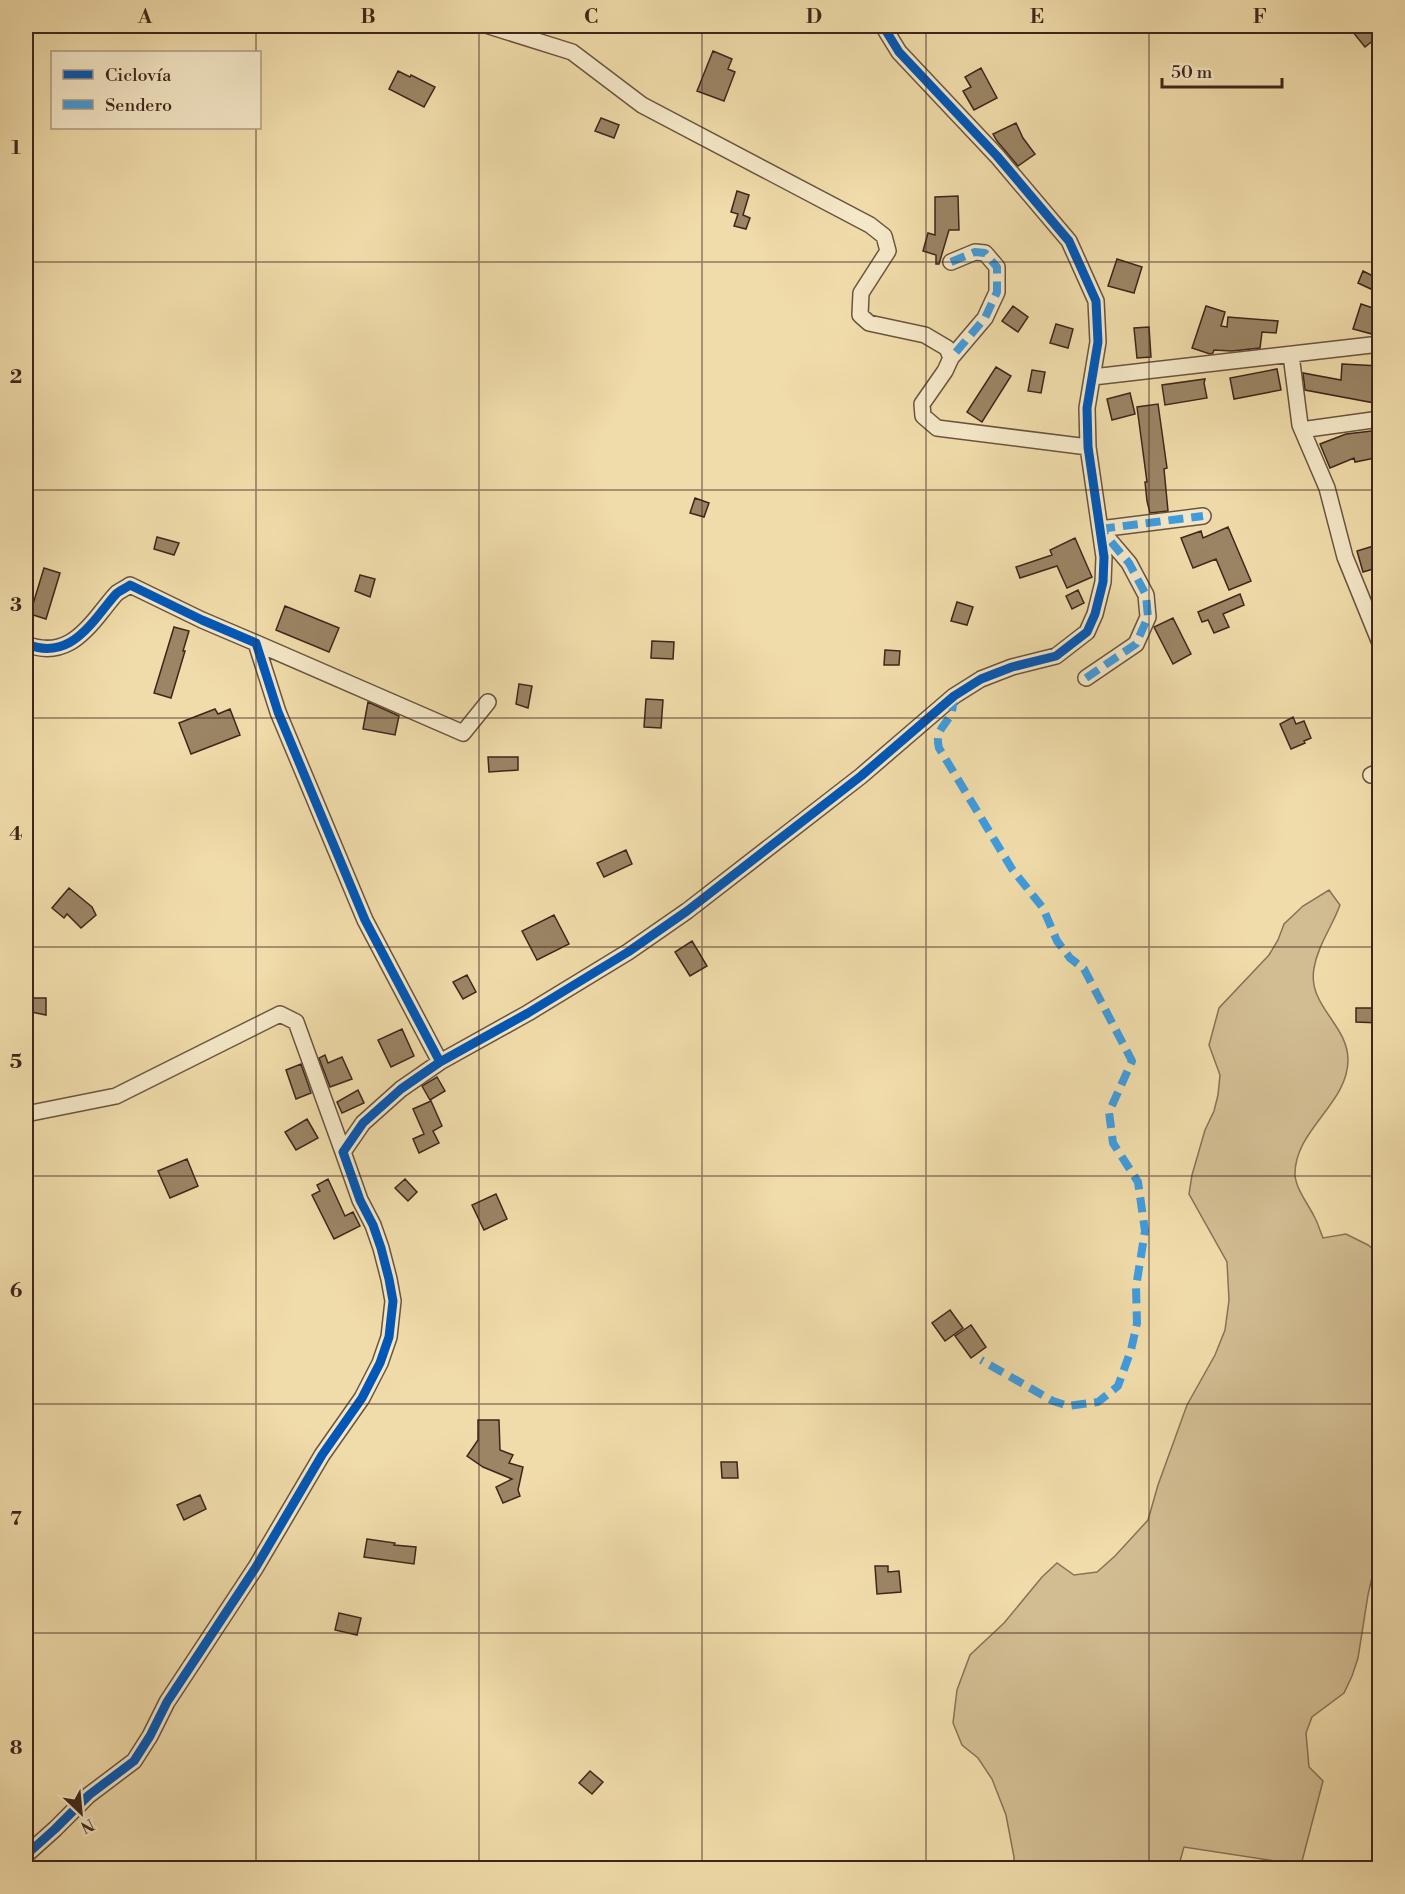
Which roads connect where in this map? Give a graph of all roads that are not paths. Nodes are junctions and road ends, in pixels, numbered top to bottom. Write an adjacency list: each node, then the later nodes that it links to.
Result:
1 (489, 26): 6 (street)
2 (884, 26): 7 (street)
3 (951, 262): 6 (street)
4 (1380, 344): 5 (street)
5 (1290, 355): 7 (street); 15 (street)
6 (951, 358): 10 (street)
7 (1093, 377): 10 (street)
8 (1380, 419): 9 (street)
9 (1308, 429)
10 (1088, 447): 12 (street)
11 (1203, 516): 12 (street)
12 (1100, 529): 16 (street); 18 (street)
13 (256, 643): 14 (street); 17 (street); 18 (street)
14 (26, 644)
15 (1380, 644)
16 (1086, 678)
17 (488, 702)
18 (440, 1062): 20 (street)
19 (26, 1114): 20 (street)
20 (343, 1152): 21 (street)
21 (26, 1854)

